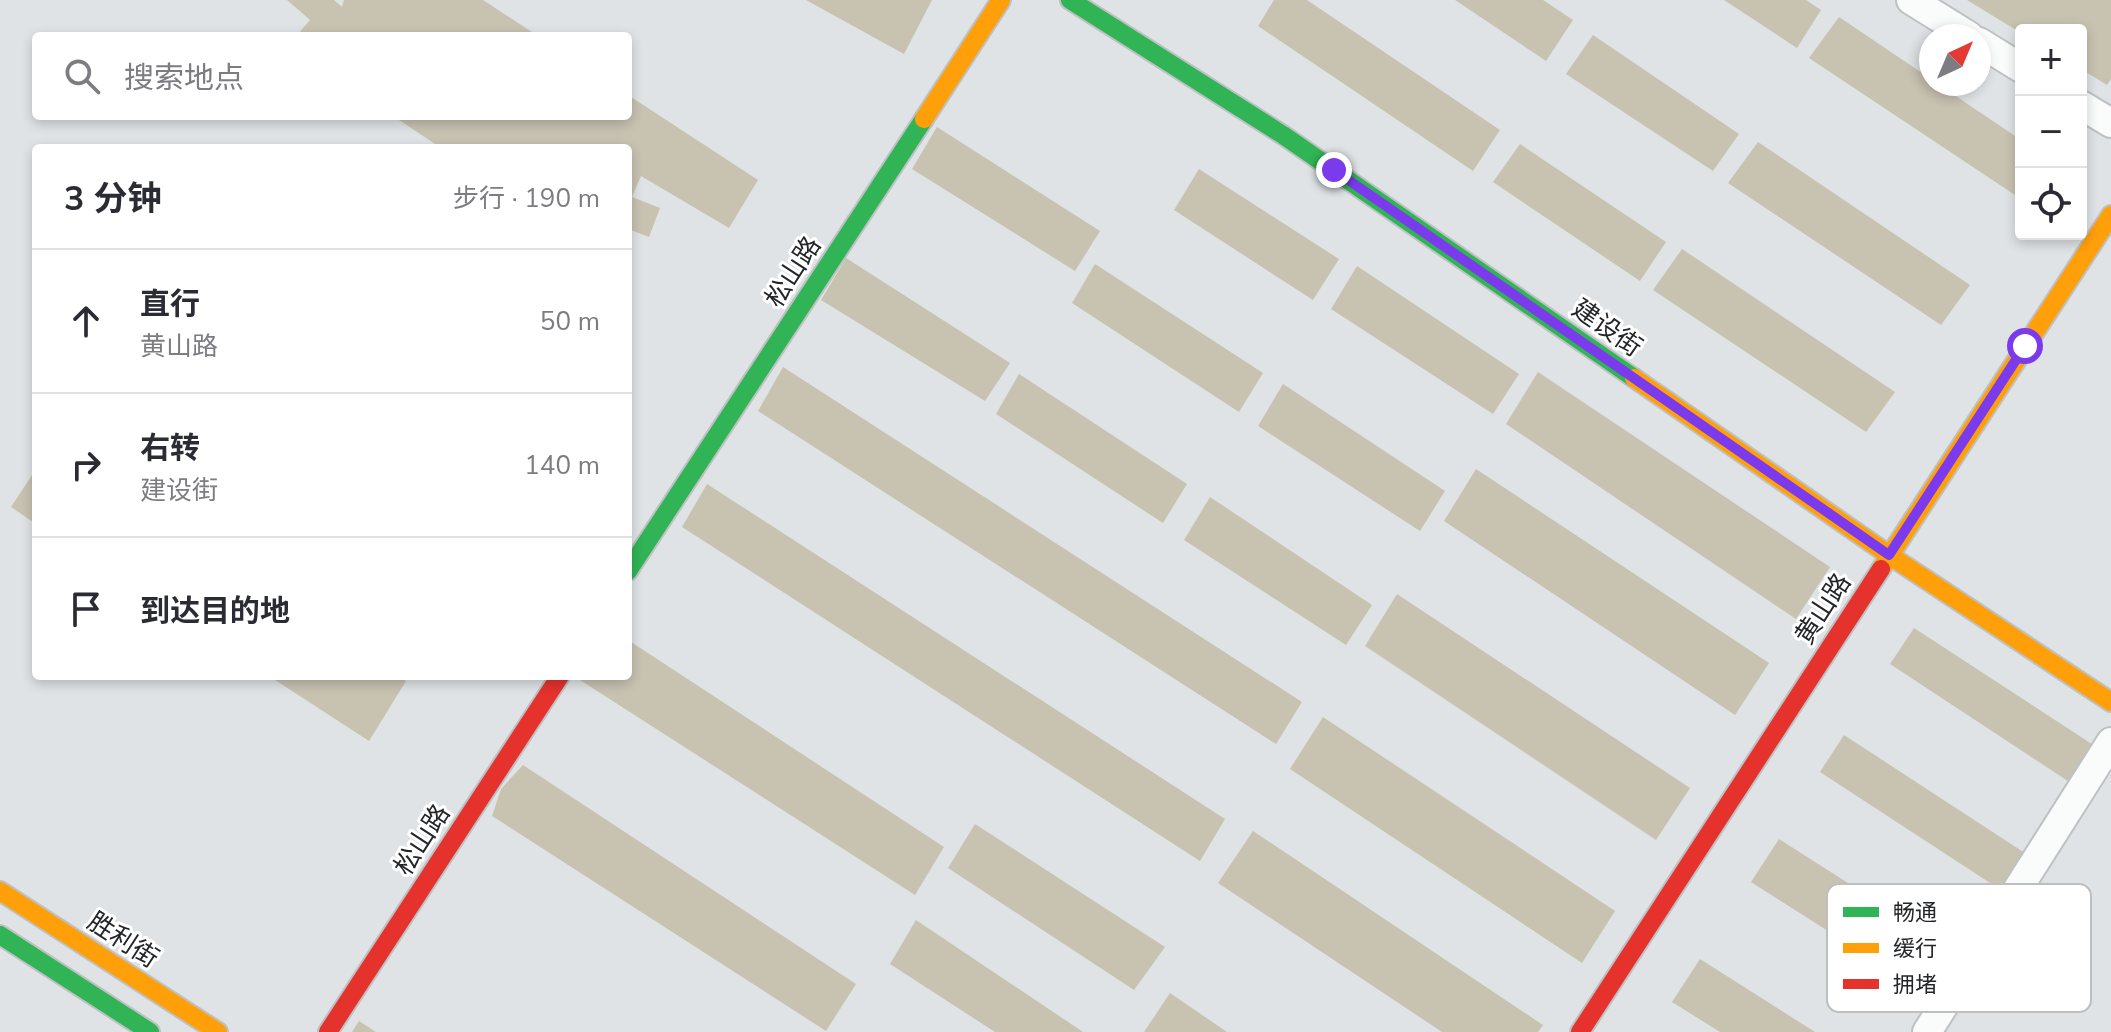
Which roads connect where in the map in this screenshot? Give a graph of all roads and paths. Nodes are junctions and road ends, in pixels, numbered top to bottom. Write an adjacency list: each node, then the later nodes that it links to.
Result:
1 (1001, 0): 11 (street, 松山路)
2 (1070, 0): 10 (street, 建设街)
3 (1911, 0): 4 (street)
4 (1950, 24)
5 (1991, 49): 6 (street)
6 (2015, 64)
7 (2087, 109): 8 (street)
8 (2111, 123)
9 (2111, 215): 10 (street, 黄山路)
10 (1889, 555): 13 (street, 建设街); 22 (street, 黄山路)
11 (632, 565)
12 (557, 680): 21 (street, 松山路)
13 (2111, 702)
14 (2111, 742): 15 (street)
15 (2021, 884)
16 (0, 891): 20 (street, 胜利街)
17 (0, 935): 19 (street)
18 (1940, 1012): 23 (street)
19 (150, 1032)
20 (218, 1032)
21 (328, 1032)
22 (1580, 1032)
23 (1927, 1032)

